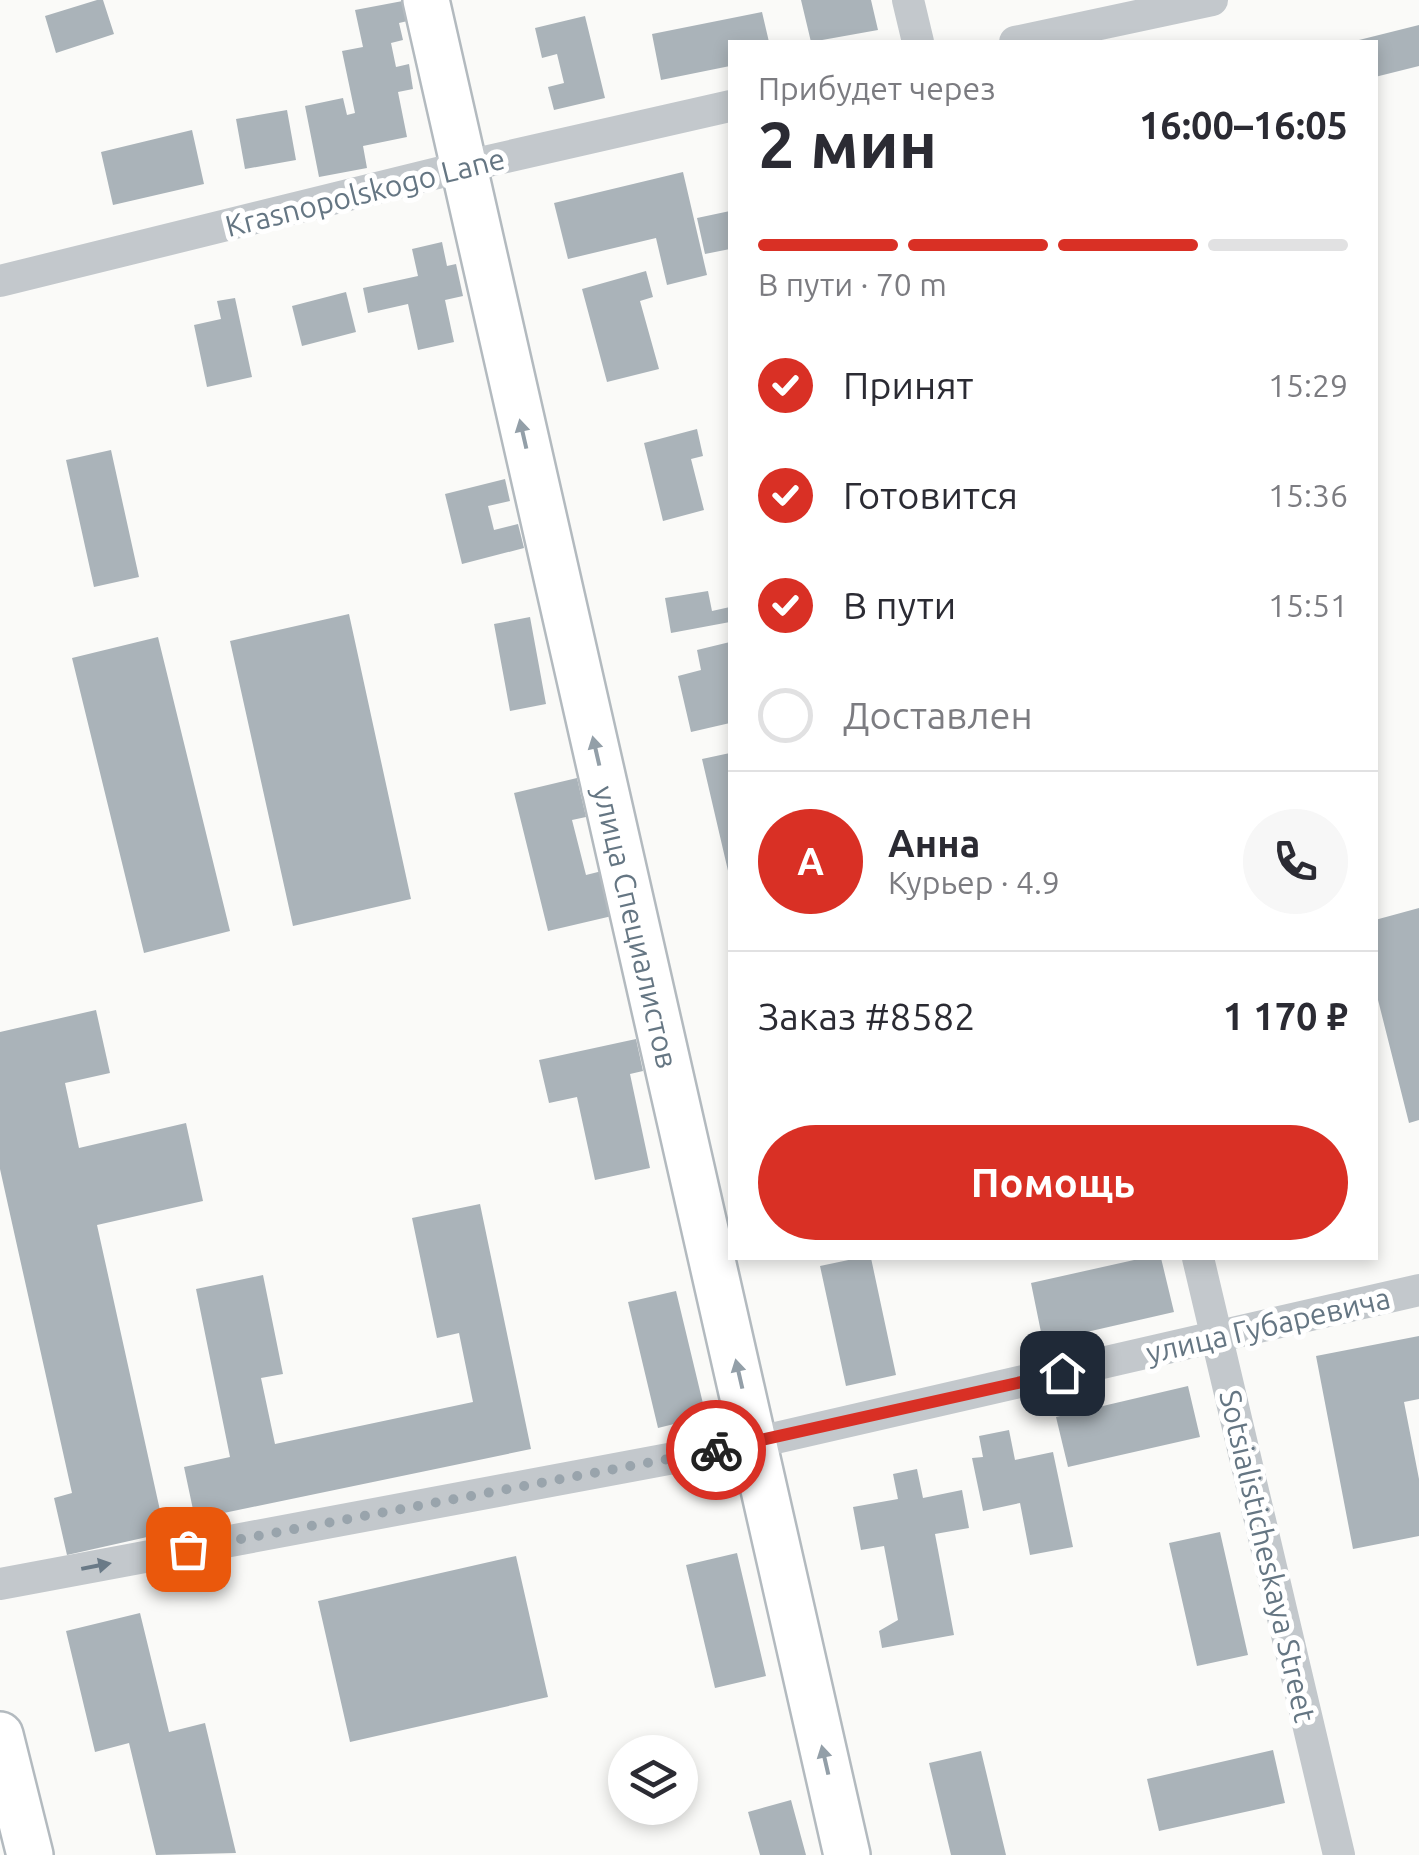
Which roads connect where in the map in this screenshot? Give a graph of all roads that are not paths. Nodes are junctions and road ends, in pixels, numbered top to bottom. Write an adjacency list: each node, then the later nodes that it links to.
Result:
1 (426, 0): 7 (street, улица Специалистов)
2 (908, 0): 4 (street)
3 (1212, 0): 5 (street)
4 (918, 40)
5 (1024, 40)
6 (728, 106): 7 (street, Krasnopolskogo Lane)
7 (462, 167): 8 (street, Krasnopolskogo Lane); 12 (street, улица Специалистов, one-way to 7)
8 (0, 281)
9 (1198, 1260): 11 (street, Sotsialisticheskaya Street)
10 (1419, 1290): 11 (street, улица Губаревича)
11 (1217, 1338): 12 (street, улица Губаревича); 17 (street, Sotsialisticheskaya Street)
12 (754, 1443): 13 (street, улица Губаревича, one-way to 12); 16 (street, улица Специалистов, one-way to 12)
13 (0, 1584)
14 (0, 1735): 15 (street)
15 (30, 1855)
16 (847, 1855)
17 (1339, 1855)

